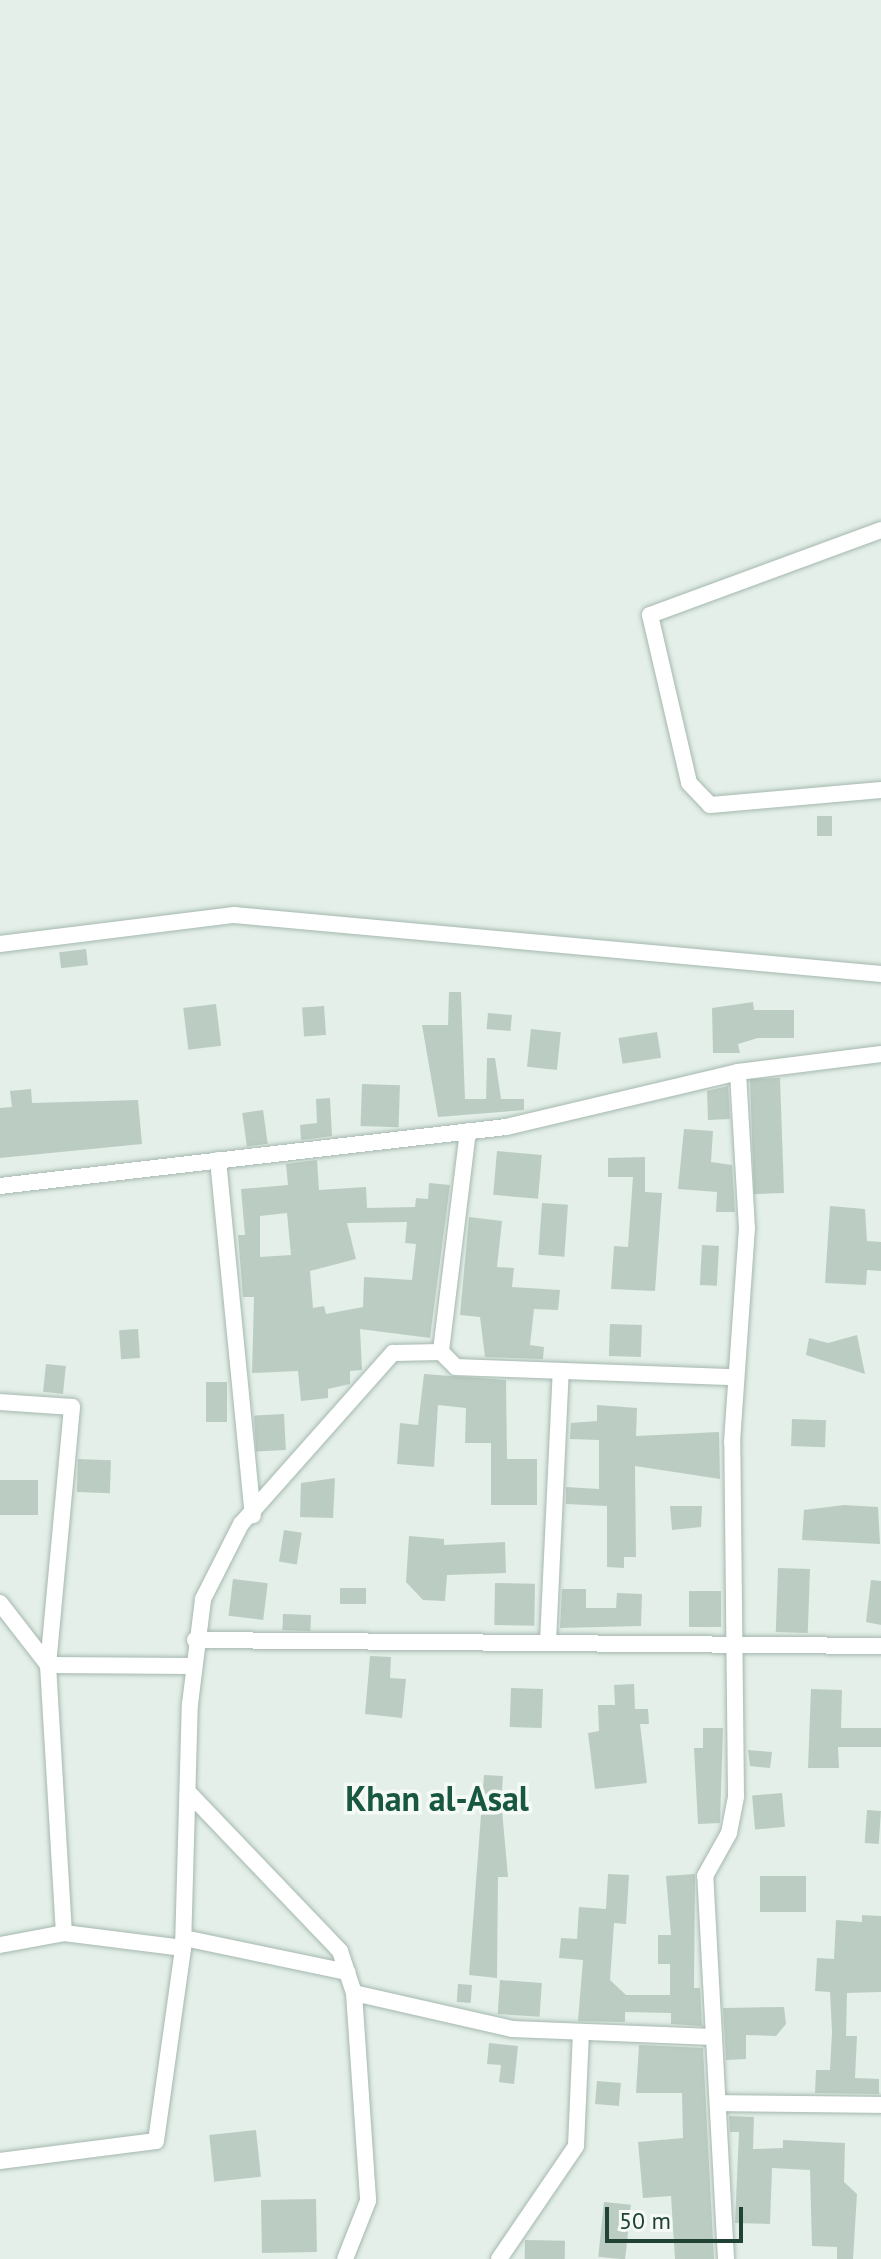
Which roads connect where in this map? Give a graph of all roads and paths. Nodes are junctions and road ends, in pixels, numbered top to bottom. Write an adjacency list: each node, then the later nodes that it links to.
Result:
1 (881, 530): 2 (street)
2 (881, 790)
3 (0, 944): 4 (street)
4 (881, 974)
5 (881, 1054): 6 (street)
6 (738, 1072): 7 (street); 12 (street)
7 (468, 1131): 8 (street); 10 (street)
8 (218, 1160): 9 (street); 14 (street)
9 (0, 1186)
10 (441, 1352): 11 (street); 14 (street)
11 (561, 1371): 12 (street); 17 (street)
12 (734, 1377): 18 (street)
13 (0, 1402): 20 (street)
14 (253, 1515): 16 (street)
15 (0, 1603): 20 (street)
16 (195, 1640): 17 (street); 21 (street)
17 (548, 1642): 18 (street)
18 (732, 1643): 19 (street); 29 (street)
19 (881, 1646)
20 (48, 1665): 21 (street); 23 (street)
21 (193, 1666): 22 (street)
22 (189, 1793): 24 (street); 26 (street)
23 (64, 1933): 24 (street); 25 (street)
24 (183, 1943): 26 (street); 32 (street)
25 (0, 1945)
26 (347, 1972): 27 (street)
27 (354, 1993): 28 (street); 33 (street)
28 (581, 2033): 29 (street); 34 (street)
29 (714, 2037): 30 (street)
30 (718, 2103): 31 (street); 35 (street)
31 (881, 2105)
32 (0, 2161)
33 (345, 2259)
34 (499, 2259)
35 (726, 2259)

